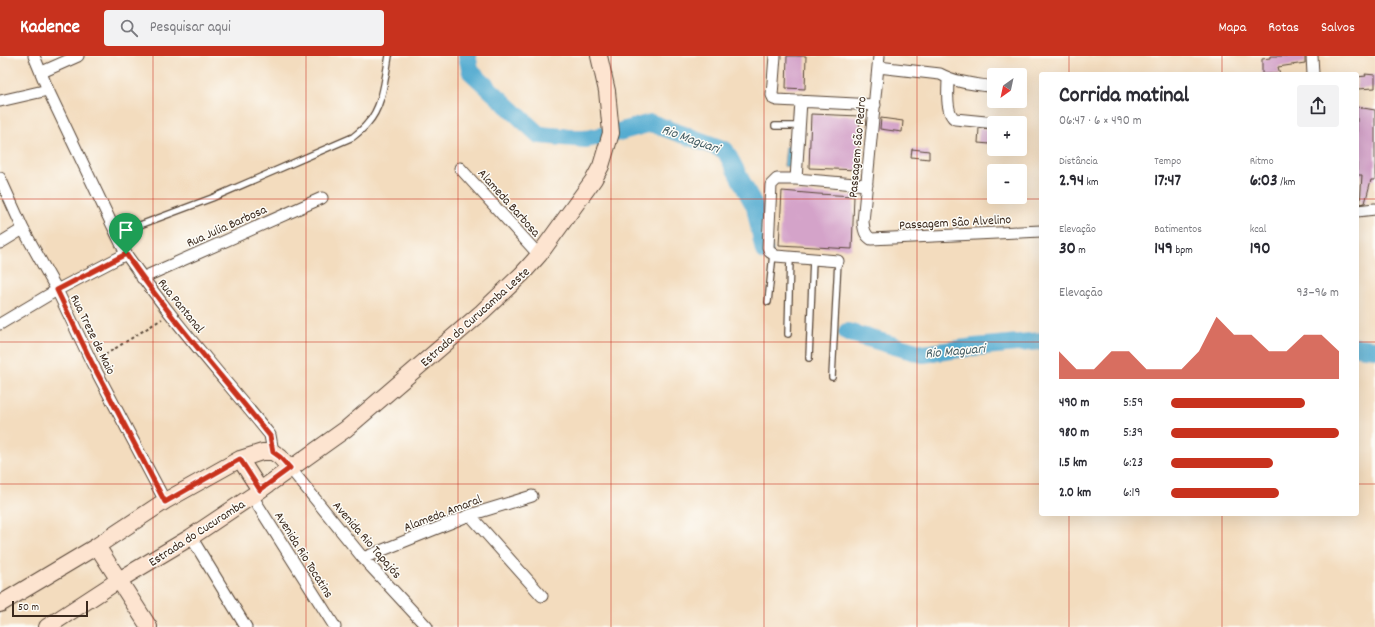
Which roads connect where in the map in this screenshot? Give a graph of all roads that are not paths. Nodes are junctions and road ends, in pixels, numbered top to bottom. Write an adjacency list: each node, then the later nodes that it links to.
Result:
1 (34, 56): 8 (street, Rua Pantanal)
2 (78, 56): 8 (street)
3 (389, 56): 28 (lane)
4 (599, 56): 33 (main road, Estrada do Curucamba Leste)
5 (775, 56): 14 (street)
6 (1312, 56): 9 (street)
7 (878, 61): 10 (street); 15 (street, Passagem São Pedro)
8 (42, 72): 12 (street, Rua Pantanal)
9 (1313, 72)
10 (948, 78): 11 (street); 16 (street)
11 (987, 86)
12 (48, 90): 13 (street); 28 (street, Rua Pantanal)
13 (0, 101)
14 (801, 101): 15 (street); 18 (street)
15 (875, 105): 22 (street, Passagem São Pedro)
16 (987, 122)
17 (775, 126): 18 (lane)
18 (799, 126): 21 (street)
19 (460, 168): 33 (street, Alameda Barbosa)
20 (0, 178): 26 (street, Rua Treze de Maio)
21 (796, 179): 22 (street); 32 (street)
22 (867, 185): 29 (street, Passagem São Pedro)
23 (322, 198): 37 (street, Rua Julia Barbosa)
24 (1375, 209): 25 (street)
25 (1359, 211)
26 (23, 229): 30 (street); 38 (street, Rua Treze de Maio)
27 (1039, 231): 29 (street, Passagem São Alvelino)
28 (116, 234): 31 (street, Rua Pantanal)
29 (871, 239)
30 (0, 243)
31 (126, 254): 37 (street, Rua Pantanal); 38 (street)
32 (773, 254): 34 (street); 39 (lane)
33 (539, 255): 46 (main road, Estrada do Curucamba Leste)
34 (790, 257): 35 (street); 41 (lane)
35 (813, 259): 36 (street); 42 (lane)
36 (838, 261): 43 (lane)
37 (142, 278): 44 (street, Rua Pantanal)
38 (57, 290): 40 (street); 49 (street, Rua Treze de Maio)
39 (768, 302)
40 (0, 324)
41 (788, 334)
42 (809, 358)
43 (832, 377)
44 (273, 452): 45 (main road); 46 (main road)
45 (240, 459): 47 (main road); 49 (main road)
46 (290, 468): 47 (main road, Estrada do Cucuramba); 53 (street, Avenida Rio Tapajós)
47 (256, 493): 51 (main road, Estrada do Cucuramba); 60 (street, Avenida Rio Tocatins)
48 (532, 496): 50 (street, Alameda Amaral)
49 (165, 502): 52 (main road)
50 (470, 515): 53 (street, Alameda Amaral); 55 (street)
51 (191, 537): 54 (main road, Estrada do Cucuramba); 59 (street)
52 (97, 546): 54 (main road); 56 (main road)
53 (363, 558): 61 (street, Avenida Rio Tapajós)
54 (119, 580): 57 (main road, Estrada do Cucuramba); 58 (main road)
55 (542, 596)
56 (1, 600)
57 (46, 627)
58 (149, 627)
59 (246, 627)
60 (335, 627)
61 (427, 627)

